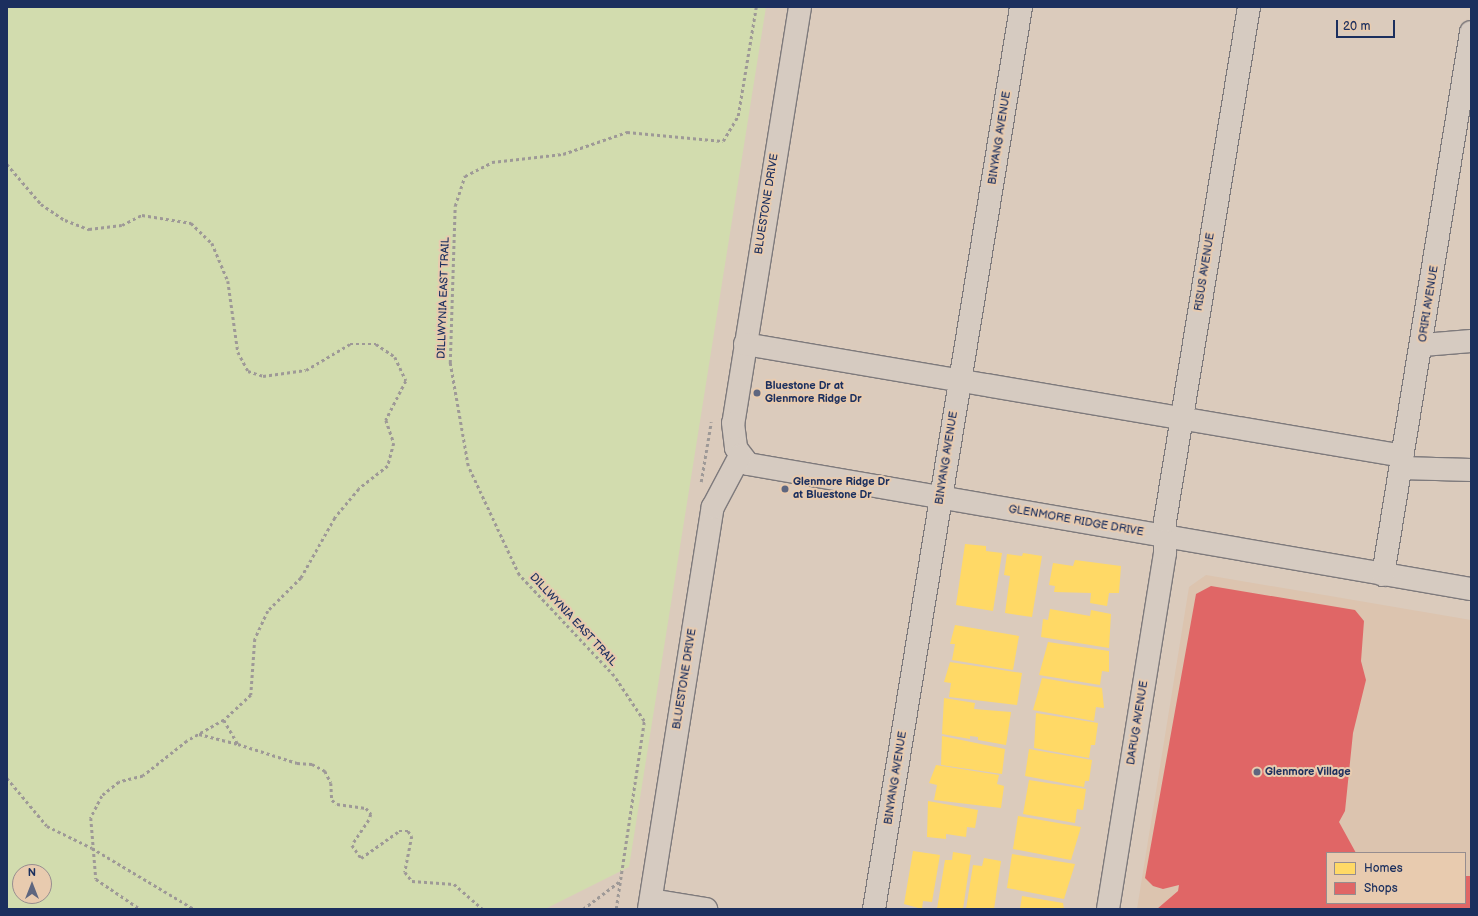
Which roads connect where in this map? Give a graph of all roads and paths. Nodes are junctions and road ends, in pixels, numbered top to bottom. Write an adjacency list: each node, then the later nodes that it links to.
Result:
1 (756, 7): 26 (path, DILLWYNIA EAST TRAIL)
2 (800, 7): 8 (street, BLUESTONE DRIVE)
3 (1021, 7): 10 (street, BINYANG AVENUE)
4 (1249, 7): 12 (street, RISUS AVENUE)
5 (1471, 32): 9 (street, ORIRI AVENUE)
6 (7, 164): 21 (path)
7 (1471, 341): 9 (street)
8 (744, 344): 10 (street); 13 (street, BLUESTONE DRIVE)
9 (1423, 345): 14 (street, ORIRI AVENUE)
10 (960, 379): 12 (street); 17 (street, BINYANG AVENUE)
11 (712, 415): 16 (path)
12 (1182, 418): 14 (street); 18 (street, RISUS AVENUE)
13 (740, 456): 17 (street, GLENMORE RIDGE DRIVE); 27 (street, BLUESTONE DRIVE)
14 (1402, 462): 15 (street); 19 (street, ORIRI AVENUE)
15 (1471, 470)
16 (701, 486)
17 (941, 497): 18 (street, GLENMORE RIDGE DRIVE); 34 (street, BINYANG AVENUE)
18 (1165, 537): 19 (street, GLENMORE RIDGE DRIVE); 35 (street, DARUG AVENUE)
19 (1383, 575): 20 (street, GLENMORE RIDGE DRIVE)
20 (1471, 589)
21 (224, 720): 22 (path); 23 (path)
22 (198, 734): 23 (path); 25 (path)
23 (238, 744): 30 (path)
24 (7, 778): 25 (path)
25 (92, 848): 28 (path); 29 (path)
26 (620, 881): 31 (path); 32 (path, DILLWYNIA EAST TRAIL)
27 (650, 904): 33 (street)
28 (140, 909)
29 (194, 909)
30 (483, 909)
31 (583, 909)
32 (616, 909)
33 (706, 909)
34 (874, 909)
35 (1108, 909)

